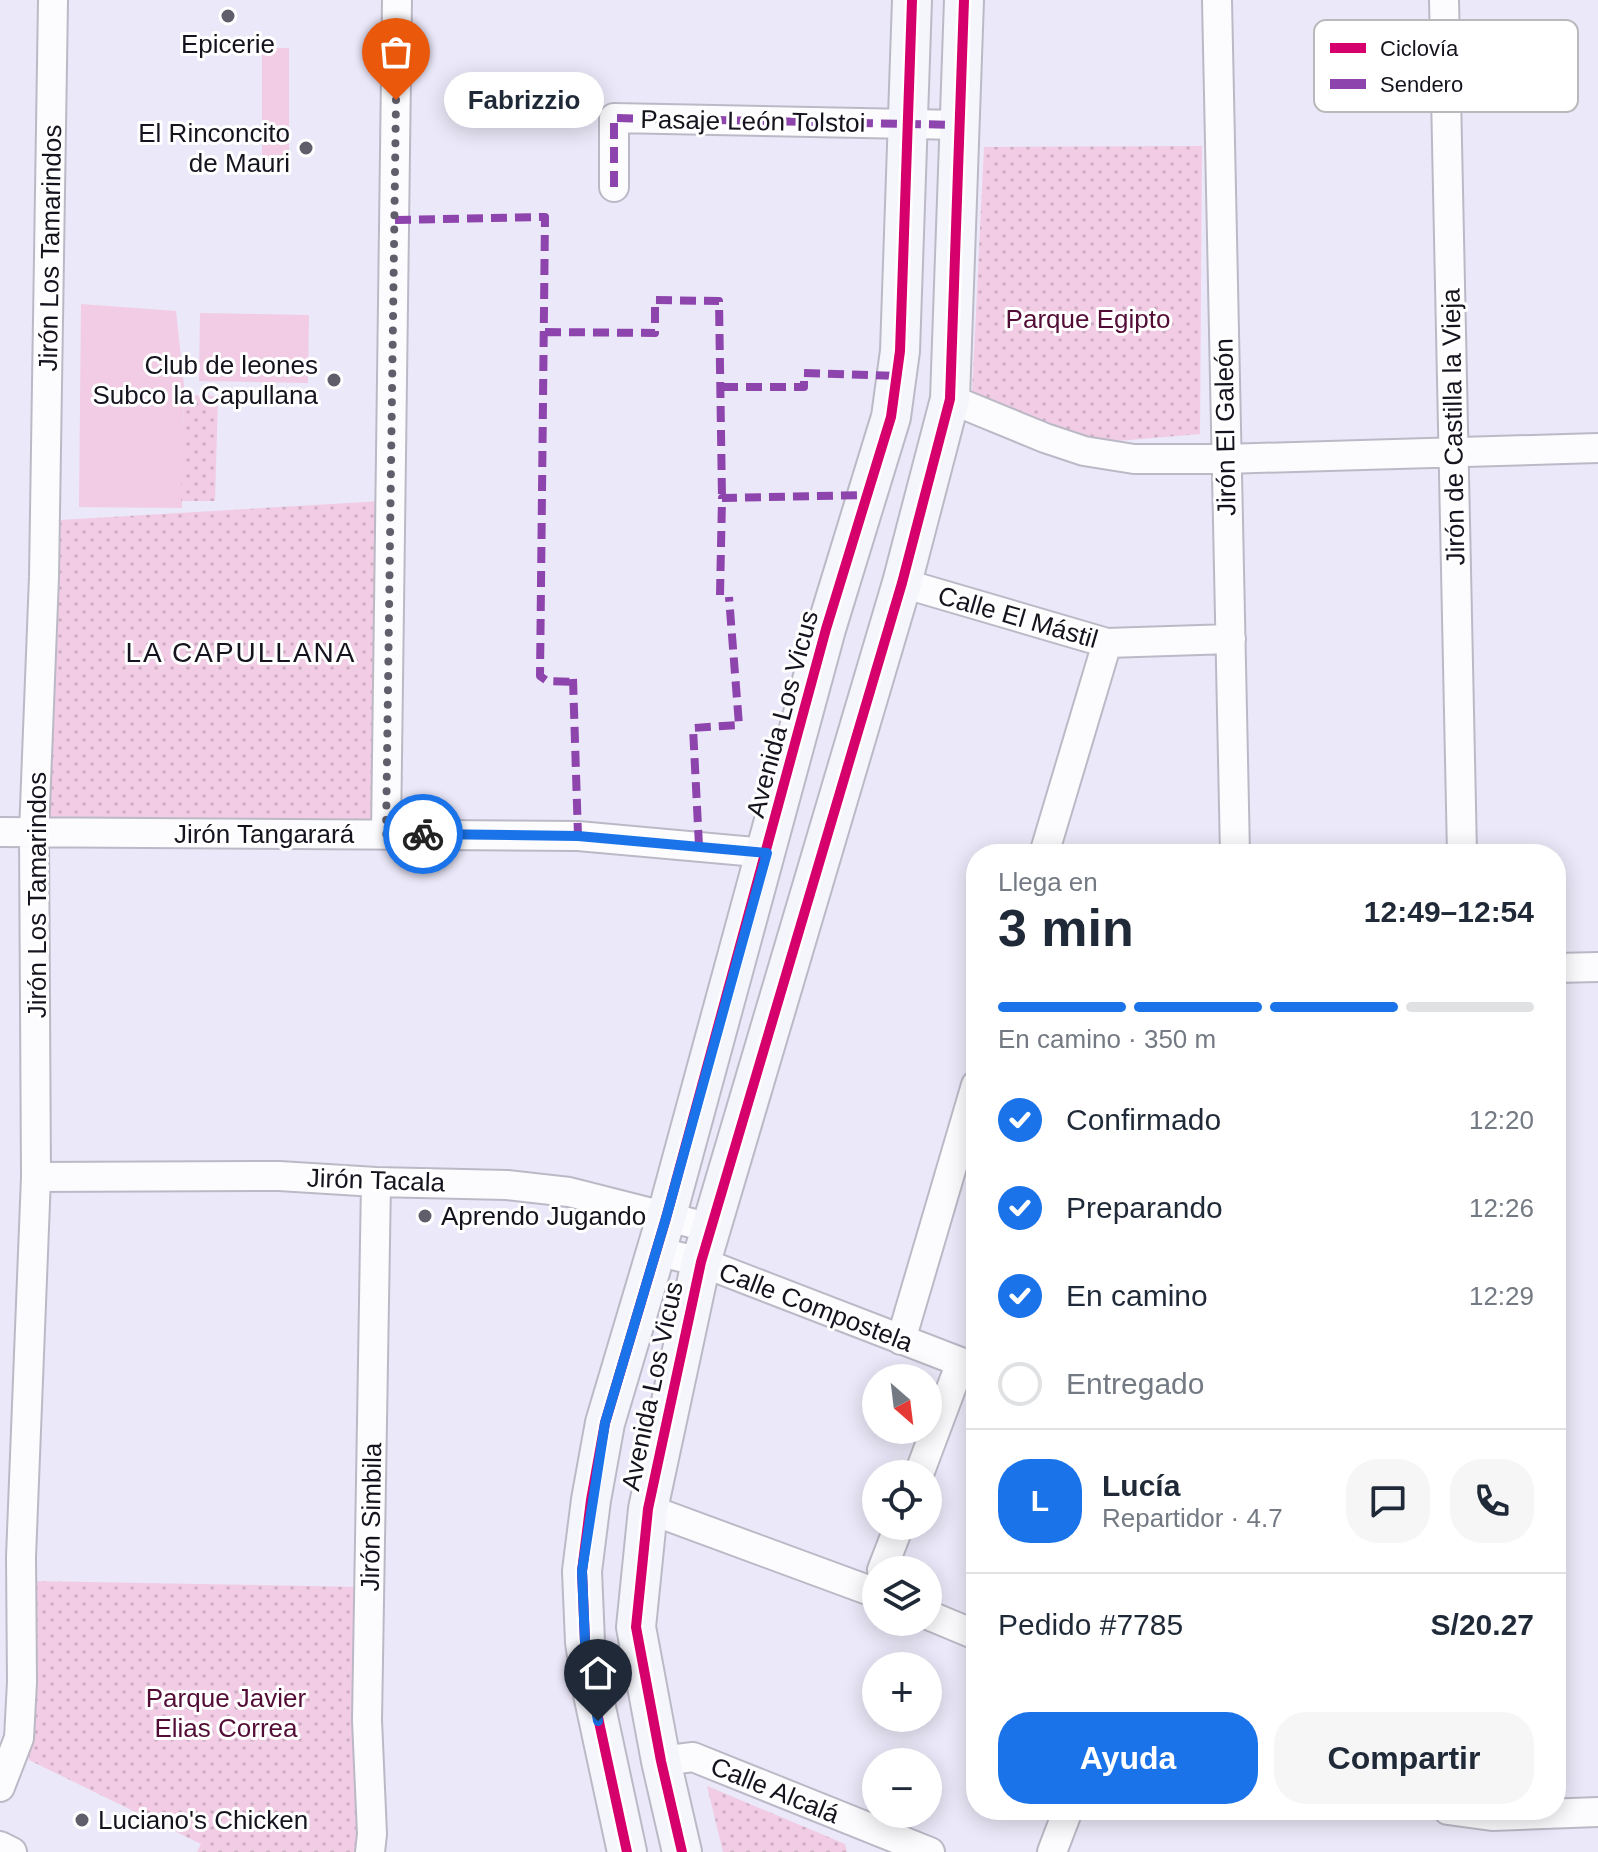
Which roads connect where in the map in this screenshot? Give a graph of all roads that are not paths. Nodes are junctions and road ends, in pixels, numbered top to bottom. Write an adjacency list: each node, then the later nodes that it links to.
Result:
1 (53, 0): 20 (street, Jirón Los Tamarindos)
2 (397, 0): 21 (street)
3 (912, 0): 9 (street, Avenida Los Vicus)
4 (964, 0): 10 (street, Avenida Los Vicus)
5 (1217, 0): 15 (street, Jirón El Galeón)
6 (1444, 0): 7 (street, Jirón de Castilla la Vieja)
7 (1444, 20)
8 (1446, 112): 14 (street, Jirón de Castilla la Vieja)
9 (909, 124): 10 (street, Pasaje León Tolstoi); 11 (street, Pasaje León Tolstoi); 25 (street, Avenida Los Vicus)
10 (960, 125): 12 (street, Avenida Los Vicus)
11 (614, 187)
12 (950, 399): 15 (street); 16 (street, Avenida Los Vicus)
13 (1598, 448): 14 (street)
14 (1454, 454): 15 (street); 24 (street, Jirón de Castilla la Vieja)
15 (1225, 459): 17 (street, Jirón El Galeón)
16 (902, 583): 18 (street, Calle El Mástil); 32 (street, Avenida Los Vicus)
17 (1231, 639): 18 (street, Calle El Mástil); 23 (street, Jirón El Galeón)
18 (1107, 643): 22 (street)
19 (0, 832): 20 (street, Jirón Tangarará)
20 (34, 833): 21 (street, Jirón Tangarará); 29 (street, Jirón Los Tamarindos)
21 (386, 834): 25 (street, Jirón Tangarará)
22 (1047, 844)
23 (1235, 844)
24 (1462, 844)
25 (767, 853): 31 (street, Avenida Los Vicus)
26 (1598, 967): 27 (street)
27 (1566, 968)
28 (966, 1119): 33 (street)
29 (36, 1177): 30 (street, Jirón Tacala); 42 (street, Jirón Los Tamarindos)
30 (376, 1182): 31 (street, Jirón Tacala); 49 (street, Jirón Simbila)
31 (661, 1234): 32 (street, Avenida Los Vicus); 50 (street, Avenida Los Vicus)
32 (706, 1245): 33 (street, Calle Compostela); 37 (street, Avenida Los Vicus)
33 (901, 1340): 34 (street, Calle Compostela)
34 (966, 1364)
35 (966, 1369): 36 (street)
36 (925, 1460)
37 (648, 1509): 38 (street); 41 (street, Avenida Los Vicus)
38 (862, 1581)
39 (942, 1621): 40 (street)
40 (966, 1631)
41 (661, 1761): 47 (street, Calle Alcalá); 51 (street, Avenida Los Vicus)
42 (0, 1787)
43 (1566, 1812): 44 (street)
44 (1598, 1812)
45 (1064, 1820): 53 (street)
46 (0, 1846): 48 (street)
47 (894, 1846): 52 (street, Calle Alcalá)
48 (12, 1852)
49 (370, 1852)
50 (627, 1852)
51 (682, 1852)
52 (930, 1852)
53 (1052, 1852)

